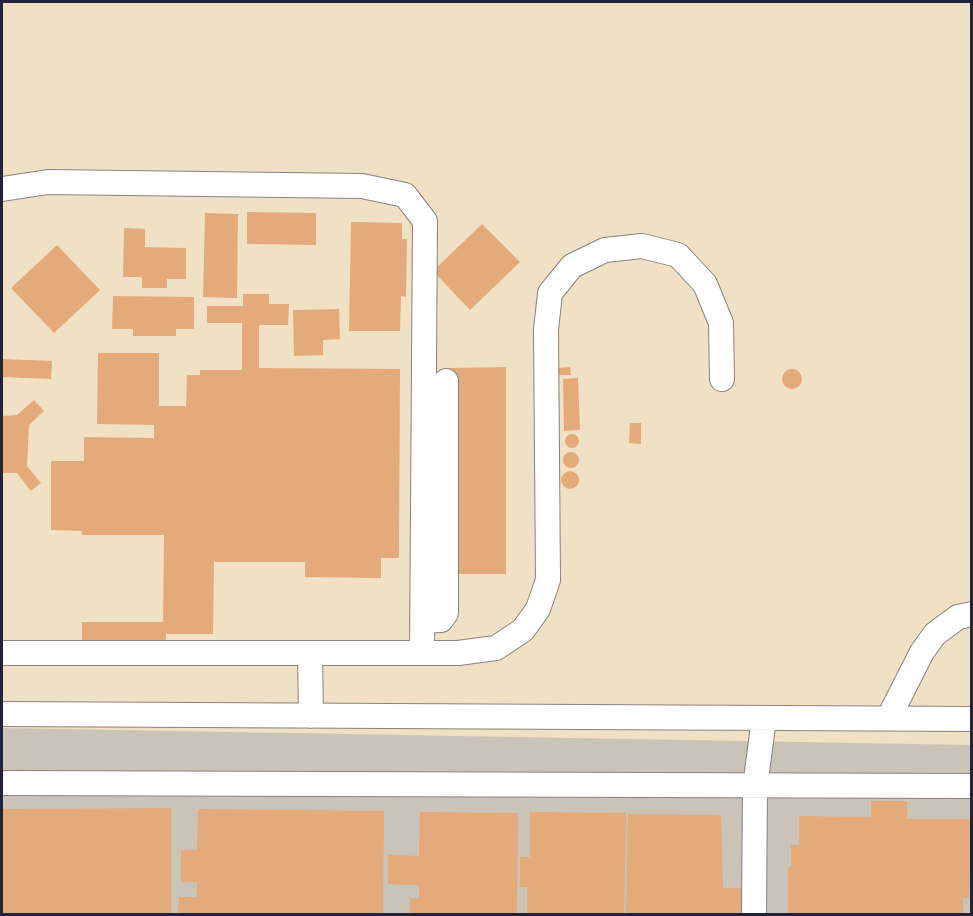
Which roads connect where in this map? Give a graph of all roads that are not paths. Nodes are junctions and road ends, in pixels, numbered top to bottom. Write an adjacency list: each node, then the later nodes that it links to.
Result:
1 (2, 189): 6 (street)
2 (722, 379): 9 (street)
3 (446, 381): 6 (street)
4 (972, 595): 5 (street)
5 (965, 616): 12 (street)
6 (423, 621): 9 (street)
7 (2, 653): 8 (street)
8 (310, 653): 9 (street); 11 (street)
9 (422, 654)
10 (2, 714): 11 (street)
11 (311, 716): 13 (street)
12 (889, 717): 13 (street); 14 (street)
13 (764, 718): 17 (street)
14 (972, 718)
15 (6, 783): 17 (street)
16 (972, 786): 17 (street)
17 (754, 787): 18 (street)
18 (754, 915)

